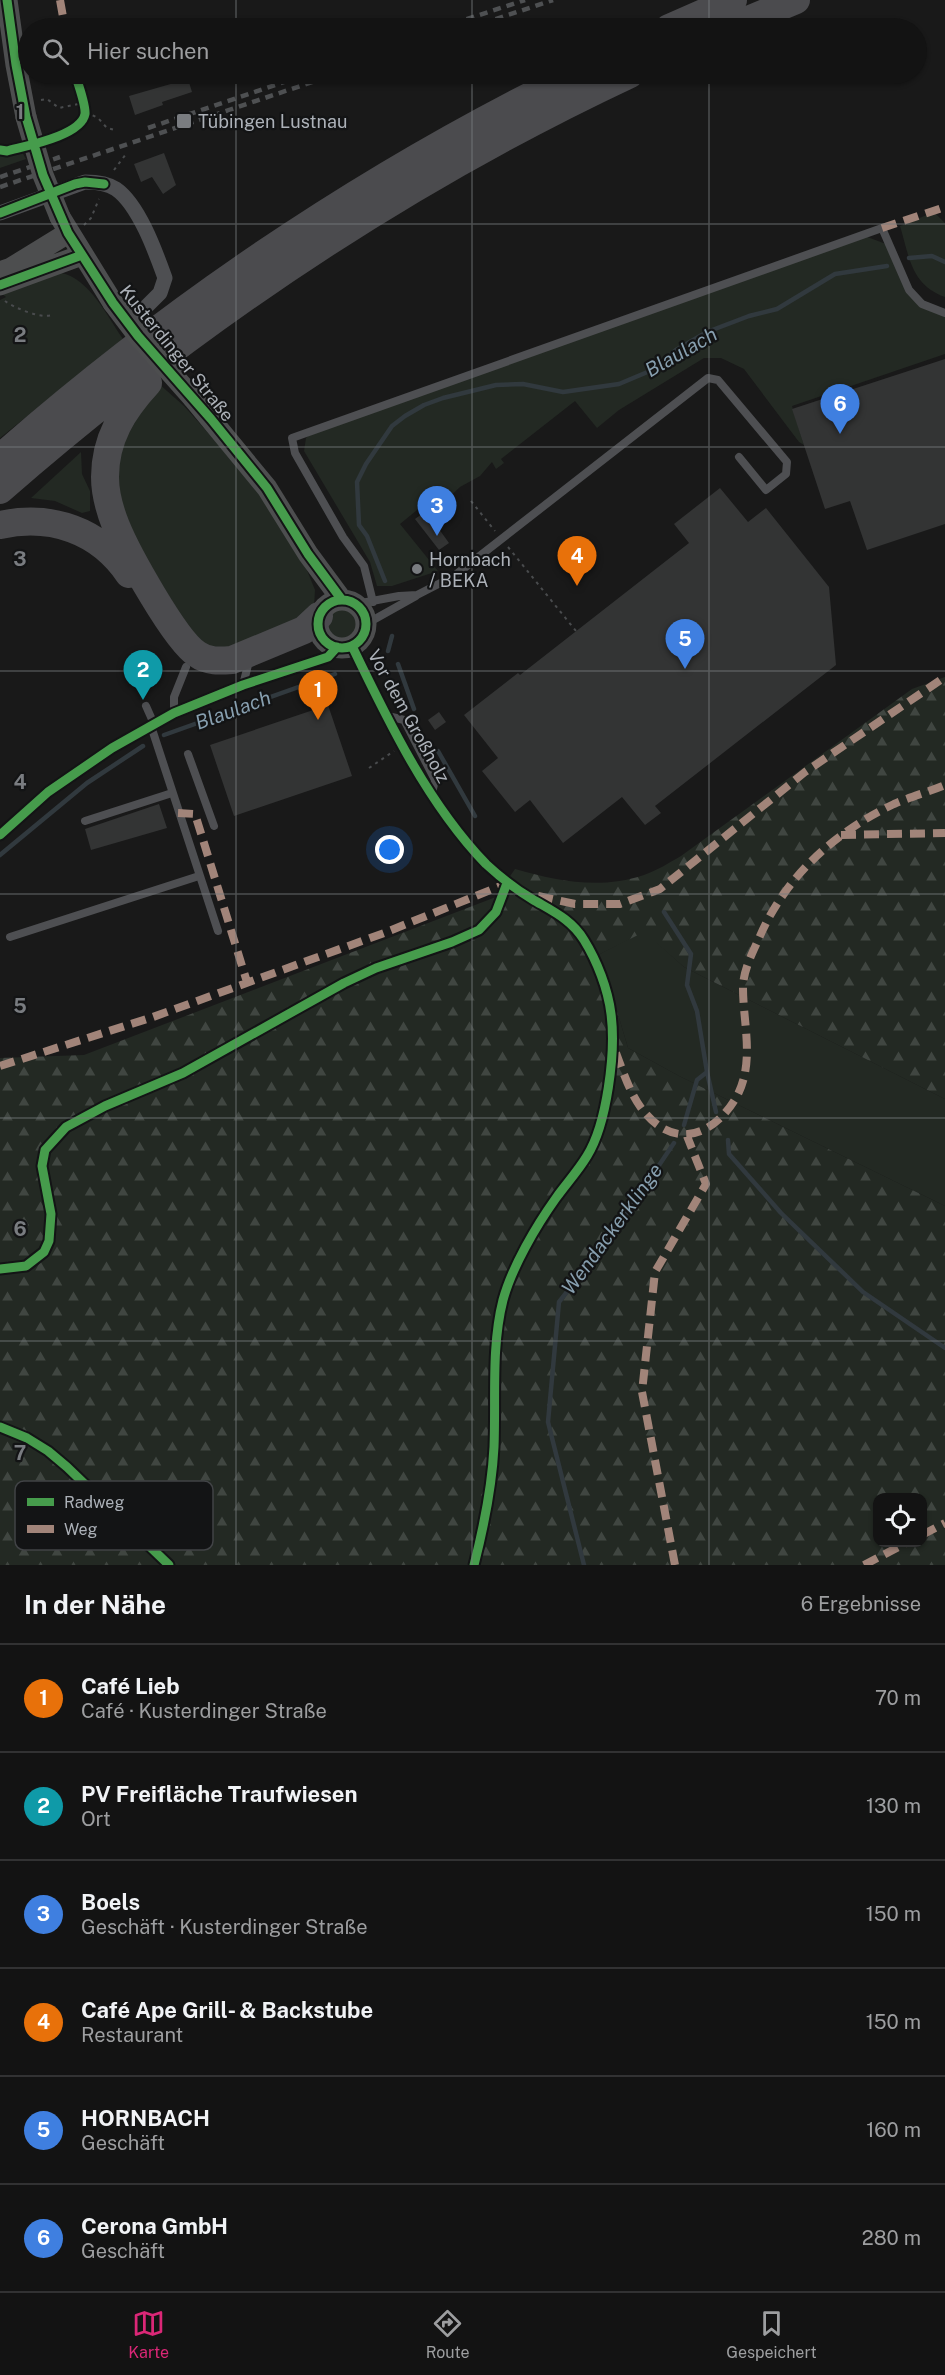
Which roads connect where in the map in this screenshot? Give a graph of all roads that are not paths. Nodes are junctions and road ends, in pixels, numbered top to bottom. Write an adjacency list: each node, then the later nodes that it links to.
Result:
1 (7, 0): 6 (street, Kusterdinger Straße, bridge)
2 (733, 0): 4 (highway)
3 (796, 0): 5 (highway)
4 (692, 18)
5 (753, 18)
6 (18, 75)
7 (20, 84): 11 (street, Kusterdinger Straße, bridge)
8 (555, 84): 19 (highway)
9 (610, 84): 17 (highway)
10 (0, 213): 15 (street)
11 (71, 225): 12 (street, Kusterdinger Straße); 13 (street)
12 (82, 255): 14 (street); 23 (street, Kusterdinger Straße, bridge)
13 (0, 272)
14 (2, 292)
15 (140, 314)
16 (945, 314): 23 (lane, Vor dem Großholz)
17 (187, 340): 20 (highway); 23 (highway)
18 (739, 457): 22 (lane)
19 (0, 458)
20 (0, 490)
21 (0, 525): 25 (highway)
22 (417, 595): 23 (lane); 24 (lane)
23 (341, 620): 24 (street); 26 (highway); 29 (lane, Vor dem Großholz)
24 (366, 624)
25 (186, 667): 26 (highway); 28 (lane)
26 (245, 675): 28 (lane)
27 (146, 706): 30 (lane)
28 (174, 713): 30 (lane)
29 (388, 716): 33 (lane, Vor dem Großholz); 33 (lane)
30 (153, 725): 32 (lane); 36 (lane)
31 (188, 754): 35 (lane)
32 (172, 793): 34 (lane); 37 (lane)
33 (432, 793): 38 (lane, Vor dem Großholz)
34 (85, 821)
35 (214, 826)
36 (0, 835)
37 (199, 876): 39 (lane); 40 (lane)
38 (507, 883)
39 (218, 931)
40 (10, 937)

